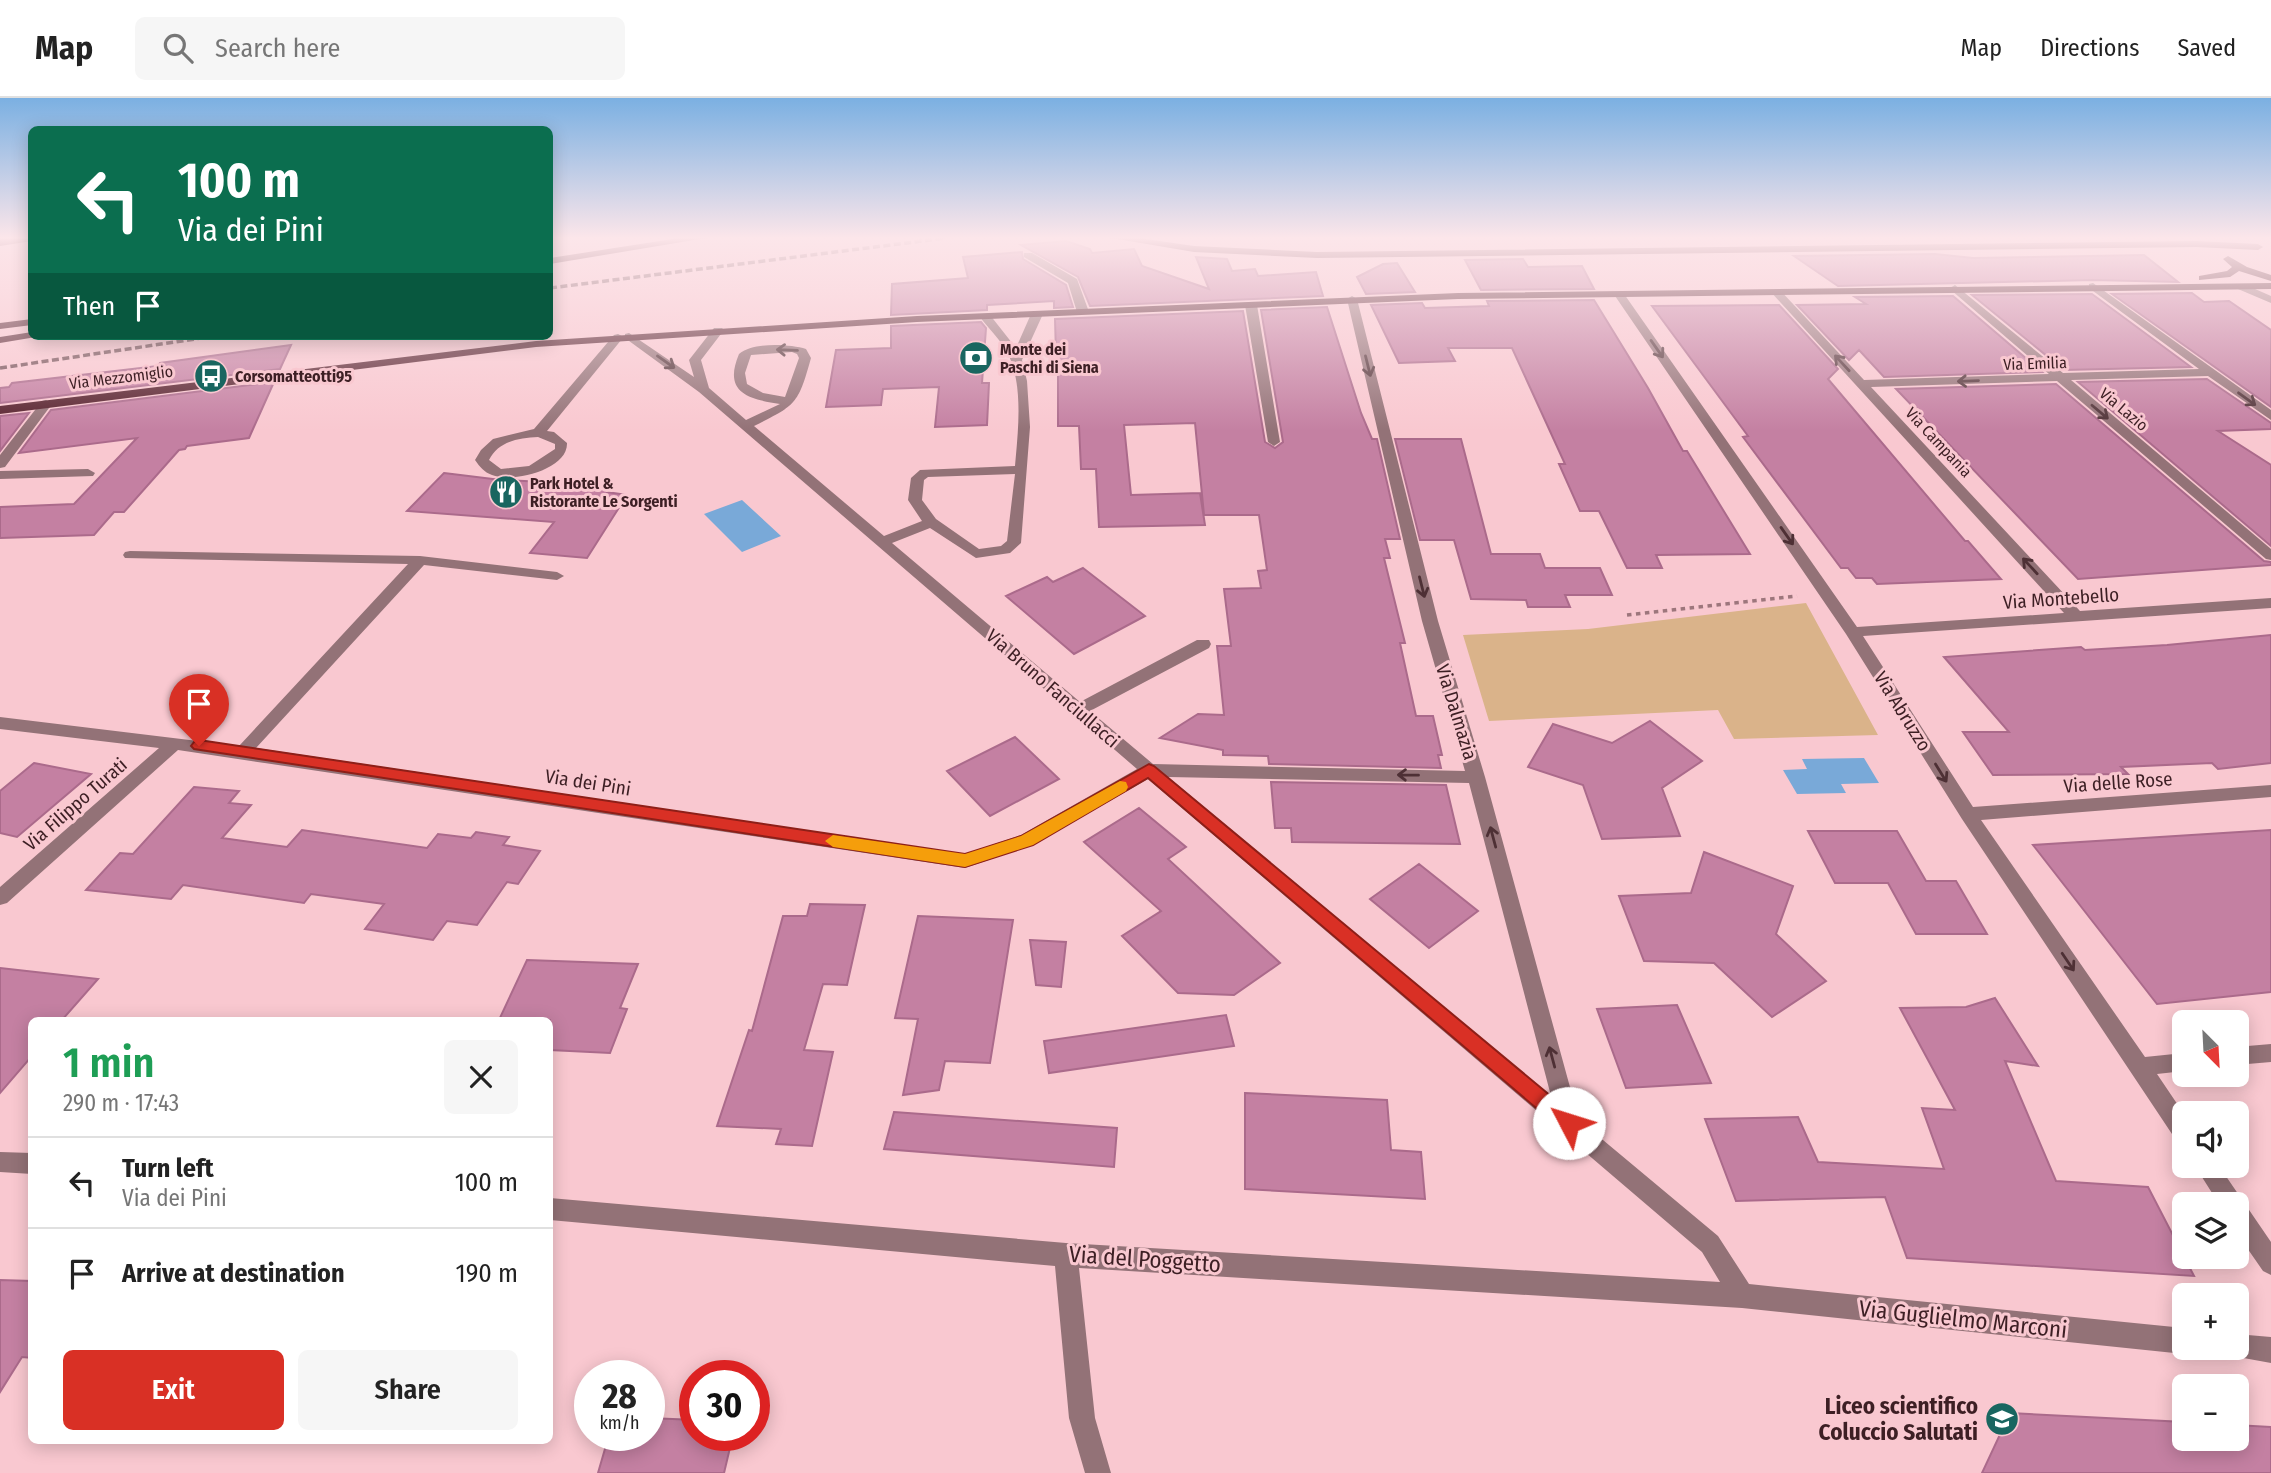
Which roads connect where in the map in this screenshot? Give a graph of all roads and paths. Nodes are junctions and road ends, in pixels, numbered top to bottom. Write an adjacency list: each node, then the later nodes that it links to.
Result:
1 (1080, 302): 9 (street)
2 (1288, 302): 8 (main road, Via Mezzomiglio)
3 (1353, 302): 51 (street, Via Dalmazia, one-way to 51)
4 (1624, 302): 40 (street, Via Abruzzo, one-way to 40)
5 (1785, 302): 21 (street, Via Campania, one-way to 5)
6 (1972, 302): 20 (street, Via Lazio)
7 (2115, 302): 19 (street)
8 (1251, 304): 9 (main road, Via Mezzomiglio); 29 (street)
9 (1083, 312): 10 (main road, Via Mezzomiglio)
10 (1037, 314): 11 (main road, Via Mezzomiglio); 18 (street)
11 (986, 317): 14 (main road, Via Mezzomiglio); 18 (street)
12 (28, 322): 13 (main road)
13 (0, 326)
14 (718, 330): 16 (main road, Via Mezzomiglio); 22 (street)
15 (28, 336): 17 (main road)
16 (624, 337): 22 (street, Via Bruno Fanciullacci, one-way to 22); 24 (main road, Via Mezzomiglio); 28 (street)
17 (0, 340)
18 (1017, 359): 31 (street)
19 (2210, 372): 20 (street, Via Emilia); 26 (street, one-way to 26)
20 (2060, 378): 21 (street, Via Emilia, one-way to 21); 37 (street, Via Lazio, one-way to 37)
21 (1861, 384): 43 (street, Via Campania, one-way to 21)
22 (703, 389): 27 (street, Via Bruno Fanciullacci)
23 (789, 401): 23 (street, one-way to 23); 27 (street)
24 (46, 404): 25 (main road, Via Mezzomiglio); 30 (street)
25 (0, 410)
26 (2271, 416)
27 (744, 425): 35 (street, Via Bruno Fanciullacci)
28 (538, 433): 28 (street)
29 (1274, 442)
30 (0, 464)
31 (1021, 470): 34 (street); 34 (street)
32 (88, 473): 33 (street)
33 (0, 475)
34 (932, 522): 35 (street)
35 (882, 542): 46 (street, Via Bruno Fanciullacci)
36 (130, 555): 38 (street)
37 (2271, 556)
38 (420, 560): 39 (street); 49 (street)
39 (557, 576)
40 (1826, 593): 42 (path); 44 (street, Via Abruzzo)
41 (2271, 603): 43 (street, Via Montebello)
42 (1627, 615)
43 (2076, 616): 44 (street, Via Montebello)
44 (1853, 632): 53 (street, Via Abruzzo, one-way to 53)
45 (1203, 644): 46 (street)
46 (1079, 710): 50 (street, Via Bruno Fanciullacci)
47 (0, 723): 48 (street, Via dei Pini)
48 (177, 742): 49 (street, Via dei Pini); 54 (street, Via Filippo Turati)
49 (243, 752): 50 (street, Via dei Pini)
50 (1149, 770): 51 (street, one-way to 50); 60 (street, Via Bruno Fanciullacci)
51 (1476, 776): 60 (street, Via Dalmazia, one-way to 51)
52 (2271, 792): 53 (street, Via delle Rose)
53 (1968, 814): 58 (street, Via Abruzzo, one-way to 58)
54 (0, 898)
55 (2271, 1053): 56 (street)
56 (2249, 1055)
57 (2172, 1063): 58 (street)
58 (2141, 1067): 59 (street, Via Abruzzo)
59 (2172, 1115)
60 (1569, 1123): 67 (street, Via Bruno Fanciullacci)
61 (0, 1162): 62 (street)
62 (28, 1164)
63 (553, 1209): 65 (street, Via del Poggetto)
64 (2249, 1231): 66 (street)
65 (1066, 1255): 67 (street, Via del Poggetto); 71 (street)
66 (2271, 1263)
67 (1742, 1296): 68 (street, Via Guglielmo Marconi)
68 (2172, 1340)
69 (2249, 1347): 70 (street)
70 (2271, 1350)
71 (1098, 1473)

